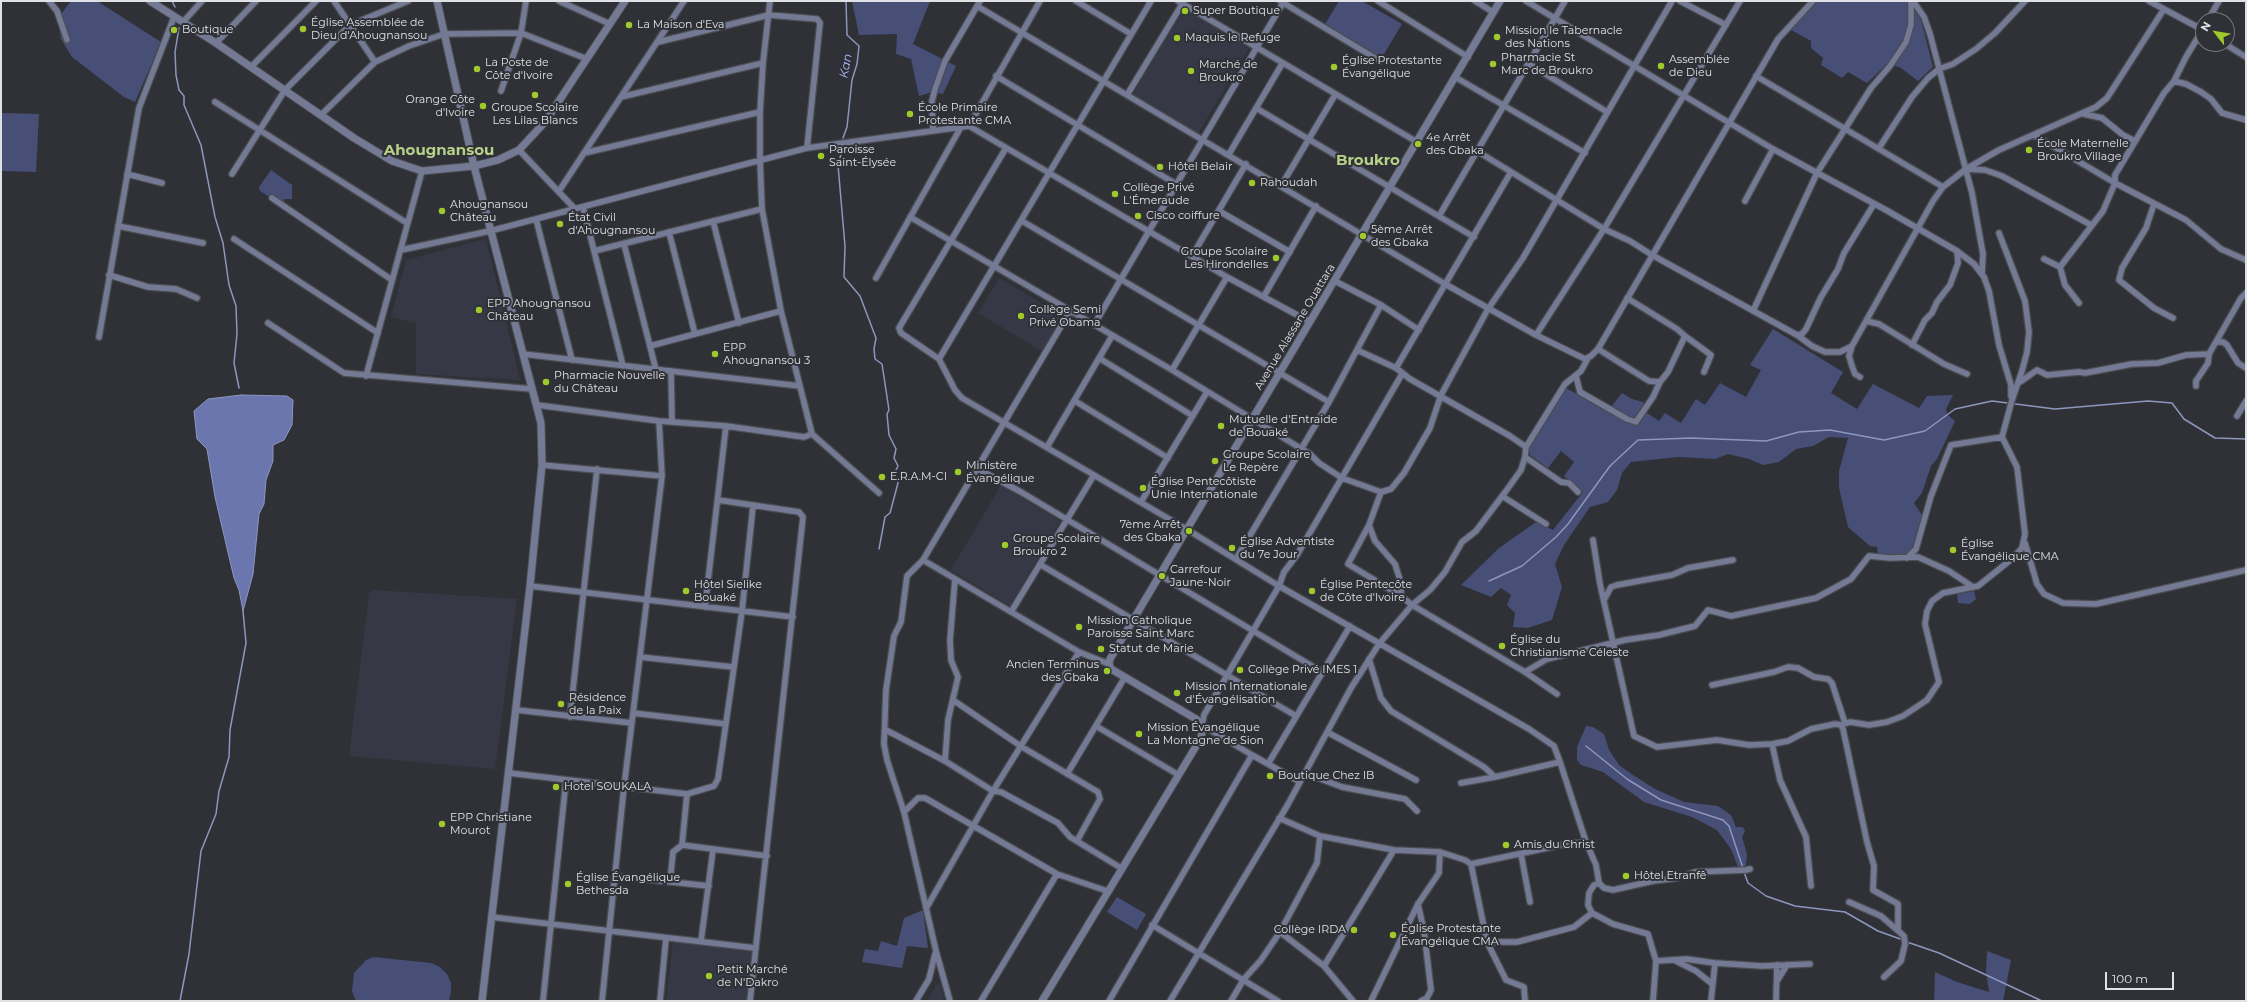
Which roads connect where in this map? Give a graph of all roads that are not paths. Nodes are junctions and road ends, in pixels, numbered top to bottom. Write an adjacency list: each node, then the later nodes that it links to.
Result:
1 (49, 1): 49 (street)
2 (150, 1): 38 (street)
3 (202, 1): 40 (street)
4 (256, 1): 51 (street)
5 (316, 1): 64 (street)
6 (334, 1): 42 (street)
7 (408, 1): 42 (street)
8 (437, 1): 47 (street)
9 (526, 1): 46 (street)
10 (559, 1): 41 (street)
11 (625, 1): 41 (street)
12 (684, 1): 50 (street)
13 (770, 1): 37 (street)
14 (1040, 1): 45 (street)
15 (1076, 1): 48 (street)
16 (1151, 1): 48 (street)
17 (1378, 1): 33 (street)
18 (1475, 1): 35 (street)
19 (1500, 1): 35 (street, Avenue Alassane Ouattara)
20 (1526, 1): 39 (street)
21 (1565, 1): 39 (street)
22 (1672, 1): 63 (street)
23 (1680, 1): 43 (street)
24 (1740, 1): 43 (street)
25 (1813, 1): 67 (street)
26 (1912, 1): 65 (street); 89 (street)
27 (2025, 1): 65 (street)
28 (2150, 1): 34 (street)
29 (2219, 1): 36 (street)
30 (1181, 2): 53 (street); 73 (street)
31 (1282, 2): 53 (street); 59 (street)
32 (978, 3): 45 (street); 90 (street)
33 (1386, 3): 56 (street)
34 (2164, 9): 44 (street); 82 (street)
35 (1493, 12): 56 (street, Avenue Alassane Ouattara)
36 (2213, 12)
37 (769, 15): 50 (street); 60 (street); 97 (street)
38 (174, 17): 40 (street); 116 (street)
39 (1554, 18): 62 (street); 63 (street)
40 (183, 22): 51 (street)
41 (610, 24): 57 (street)
42 (350, 25): 58 (street); 71 (street)
43 (1726, 25): 75 (street)
44 (2195, 26)
45 (1021, 32): 66 (street); 69 (street)
46 (521, 33): 47 (street); 57 (street); 72 (street)
47 (444, 34): 58 (street); 109 (street)
48 (1131, 34): 69 (street)
49 (67, 40)
50 (658, 42): 76 (street)
51 (216, 43): 64 (street)
52 (2195, 43): 70 (street)
53 (1256, 48): 61 (street); 93 (street)
54 (2235, 50): 55 (street)
55 (2245, 55)
56 (1468, 57): 68 (street, Avenue Alassane Ouattara)
57 (587, 59): 101 (street)
58 (375, 62): 83 (street)
59 (1380, 62)
60 (763, 63): 76 (street); 80 (street)
61 (1282, 64): 74 (street); 79 (street)
62 (1529, 64): 78 (street); 81 (street)
63 (1635, 66): 75 (street); 81 (street)
64 (251, 67): 71 (street)
65 (1939, 69): 99 (street); 110 (street)
66 (996, 76): 86 (street); 87 (street)
67 (1756, 76): 85 (street); 89 (street)
68 (1455, 77): 78 (street); 96 (street, Avenue Alassane Ouattara)
69 (1104, 81): 73 (street); 86 (street)
70 (2174, 81): 84 (street); 95 (street)
71 (285, 90): 83 (street); 91 (street)
72 (501, 91)
73 (1127, 95): 93 (street)
74 (1335, 95): 94 (street); 96 (street)
75 (1684, 95): 85 (street); 143 (street)
76 (621, 97): 104 (street)
77 (215, 102): 91 (street)
78 (1504, 104): 102 (street); 103 (street)
79 (1256, 108): 94 (street); 105 (street)
80 (760, 112): 104 (street); 107 (street)
81 (1607, 112): 103 (street)
82 (2083, 114): 92 (street); 95 (street)
83 (322, 115): 112 (street)
84 (2246, 120)
85 (1729, 122): 100 (street); 159 (street)
86 (1078, 125): 114 (street); 120 (street)
87 (969, 126): 88 (street); 98 (street)
88 (961, 127): 90 (street); 136 (street)
89 (1846, 129): 99 (street); 115 (street)
90 (934, 130): 97 (street)
91 (260, 131): 117 (street); 140 (street)
92 (2034, 136): 106 (street); 119 (street)
93 (1203, 139): 105 (street); 120 (street)
94 (1309, 139): 121 (street); 123 (street)
95 (2135, 141): 119 (street)
96 (1417, 142): 123 (street, Avenue Alassane Ouattara)
97 (807, 148): 107 (street)
98 (1006, 148): 114 (street); 152 (street)
99 (1879, 148): 122 (street)
100 (1774, 149): 115 (street); 127 (street)
101 (519, 150): 109 (street); 124 (street)
102 (1477, 151): 113 (street); 135 (street)
103 (1585, 153): 126 (street)
104 (584, 154): 124 (street)
105 (1229, 154): 108 (street)
106 (1987, 157): 110 (street); 111 (street)
107 (760, 159): 131 (street); 133 (street)
108 (1246, 164): 121 (street); 134 (street)
109 (474, 166): 112 (street); 146 (street)
110 (1966, 169): 111 (street); 122 (street); 165 (street)
111 (1985, 170): 141 (street)
112 (422, 171): 140 (street)
113 (1511, 172): 126 (street); 150 (street)
114 (1050, 173): 139 (street); 145 (street)
115 (1817, 173): 128 (street); 182 (street)
116 (127, 174): 118 (street); 142 (street)
117 (232, 174)
118 (162, 183)
119 (2115, 183): 129 (street); 141 (street)
120 (1176, 184): 145 (street)
121 (1281, 186): 130 (street)
122 (1943, 187): 144 (street)
123 (1390, 188): 135 (street); 148 (street, Avenue Alassane Ouattara)
124 (559, 191): 132 (street)
125 (272, 198): 170 (street)
126 (1557, 200): 143 (street); 179 (street)
127 (1745, 201)
128 (1874, 204): 144 (street); 194 (street)
129 (2154, 204): 162 (street); 183 (street)
130 (1316, 206): 148 (street); 158 (street)
131 (583, 207): 132 (street); 157 (street)
132 (574, 209): 137 (street)
133 (762, 209): 138 (street); 180 (street)
134 (1219, 211): 158 (street); 160 (street)
135 (1439, 216): 150 (street)
136 (910, 217): 152 (street); 168 (street)
137 (536, 219): 146 (street); 209 (street)
138 (713, 221): 147 (street); 187 (street)
139 (1022, 222): 163 (street); 169 (street)
140 (407, 223): 155 (street)
141 (2091, 225): 164 (street)
142 (118, 226): 153 (street); 166 (street)
143 (1604, 229): 159 (street); 193 (street)
144 (1918, 229): 156 (street); 184 (street)
145 (1149, 230): 160 (street); 169 (street)
146 (490, 231): 155 (street); 204 (street)
147 (669, 232): 154 (street); 192 (street)
148 (1363, 234): 171 (street, Avenue Alassane Ouattara); 172 (street)
149 (1999, 234): 224 (street)
150 (1474, 237): 172 (street)
151 (234, 239): 191 (street)
152 (951, 242): 163 (street); 208 (street)
153 (203, 243)
154 (624, 244): 157 (street); 200 (street)
155 (401, 250): 170 (street)
156 (1958, 251): 165 (street); 199 (street)
157 (594, 252): 210 (street)
158 (1290, 252): 174 (street)
159 (1652, 255): 176 (street); 182 (street)
160 (1192, 256): 167 (street)
161 (2044, 259): 164 (street)
162 (2246, 260)
163 (995, 267): 181 (street); 208 (street)
164 (2060, 267): 177 (street)
165 (1982, 274): 225 (street)
166 (109, 275): 175 (street); 197 (street)
167 (1227, 277): 174 (street); 188 (street)
168 (876, 278)
169 (1122, 279): 188 (street); 189 (street)
170 (392, 280): 191 (street)
171 (1335, 281): 178 (street); 185 (street, Avenue Alassane Ouattara)
172 (1445, 284): 179 (street); 190 (street)
173 (2246, 293): 198 (street)
174 (1264, 296): 185 (street)
175 (197, 298)
176 (1627, 298): 196 (street); 202 (street)
177 (2079, 303)
178 (1381, 305): 190 (street); 203 (street)
179 (1488, 309): 193 (street); 230 (street)
180 (782, 311): 187 (street); 226 (street)
181 (1070, 311): 189 (street); 241 (street)
182 (1754, 311): 194 (street)
183 (2173, 318)
184 (1866, 320): 199 (street); 201 (street)
185 (1310, 322): 217 (street, Avenue Alassane Ouattara)
186 (268, 323): 220 (street)
187 (739, 323): 192 (street)
188 (1199, 324): 214 (street); 217 (street)
189 (1094, 326): 195 (street)
190 (1419, 330): 211 (street)
191 (378, 333): 220 (street)
192 (695, 334): 200 (street)
193 (1536, 335): 207 (street)
194 (1797, 335): 201 (street)
195 (1112, 336): 206 (street); 214 (street)
196 (1685, 336): 216 (street); 223 (street)
197 (99, 337)
198 (2216, 342): 205 (street); 212 (street)
199 (1912, 345): 219 (street)
200 (650, 346): 213 (street)
201 (1852, 346): 222 (street)
202 (1598, 349): 207 (street); 223 (street)
203 (1357, 350): 211 (street); 234 (street)
204 (523, 354): 209 (street); 228 (street)
205 (2209, 354): 224 (street); 227 (street)
206 (1099, 358): 232 (street); 236 (street)
207 (1588, 358): 221 (street)
208 (940, 359): 241 (street)
209 (572, 360): 210 (street)
210 (624, 366): 213 (street)
211 (1396, 368): 218 (street)
212 (2246, 368)
213 (656, 370): 215 (street)
214 (1172, 370): 229 (street)
215 (671, 371): 226 (street); 238 (street)
216 (1704, 372)
217 (1281, 373): 234 (street); 239 (street, Avenue Alassane Ouattara)
218 (1402, 374): 230 (street); 255 (street)
219 (1967, 374)
220 (366, 376): 228 (street)
221 (1576, 376): 223 (street); 246 (street)
222 (1860, 377)
223 (1660, 382)
224 (2019, 382): 225 (street); 231 (street)
225 (2011, 385): 231 (street)
226 (800, 386): 243 (street)
227 (2196, 386)
228 (532, 390): 235 (street)
229 (1207, 392): 236 (street); 239 (street)
230 (1442, 395): 246 (street); 256 (street)
231 (2012, 400): 244 (street)
232 (1075, 401): 245 (street); 249 (street)
233 (2246, 401): 237 (street)
234 (1329, 402): 247 (street)
235 (537, 405): 240 (street); 250 (street)
236 (1193, 416): 249 (street)
237 (2237, 416)
238 (672, 420): 240 (street); 242 (street)
239 (1253, 420): 247 (street); 266 (street, Avenue Alassane Ouattara)
240 (659, 421): 254 (street)
241 (1004, 422): 245 (street); 252 (street)
242 (726, 426): 243 (street); 260 (street)
243 (812, 434): 258 (street)
244 (2002, 437): 268 (street); 269 (street)
245 (1047, 447): 253 (street)
246 (1526, 447): 248 (street)
247 (1301, 449): 255 (street); 270 (street)
248 (1525, 457): 257 (street); 259 (street)
249 (1168, 458): 261 (street)
250 (542, 465): 251 (street); 277 (street)
251 (597, 469): 254 (street); 280 (street)
252 (978, 469): 263 (street); 271 (street)
253 (1094, 475): 261 (street); 263 (street)
254 (662, 476): 282 (street)
255 (1342, 478): 256 (street); 278 (street)
256 (1381, 492): 265 (street)
257 (1578, 492)
258 (879, 493)
259 (1502, 496): 264 (street); 284 (street)
260 (718, 500): 262 (street); 285 (street)
261 (1141, 502): 266 (street)
262 (753, 506): 286 (street); 288 (street)
263 (1067, 520): 273 (street); 275 (street)
264 (1546, 524)
265 (1369, 525): 281 (street); 281 (street)
266 (1188, 530): 270 (street); 275 (street, Avenue Alassane Ouattara)
267 (1593, 540): 283 (street)
268 (2025, 542): 274 (street); 279 (street)
269 (1907, 558): 279 (street); 293 (street)
270 (1236, 559): 278 (street)
271 (923, 560): 276 (street); 315 (street)
272 (1733, 560): 283 (street)
273 (1041, 565): 287 (street); 289 (street)
274 (2246, 570)
275 (1160, 575): 289 (street, Avenue Alassane Ouattara); 291 (street)
276 (956, 579): 287 (street); 305 (street)
277 (530, 586): 280 (street); 306 (street)
278 (1279, 586): 290 (street); 291 (street)
279 (1973, 587): 313 (street)
280 (584, 594): 282 (street); 309 (street)
281 (1401, 596): 284 (street)
282 (647, 600): 285 (street); 295 (street)
283 (1604, 600): 293 (street)
284 (1412, 605): 292 (street); 300 (street)
285 (705, 607): 286 (street)
286 (742, 611): 288 (street); 298 (street)
287 (1011, 612): 294 (street)
288 (793, 616): 347 (street)
289 (1134, 620): 297 (street, Avenue Alassane Ouattara); 301 (street)
290 (1350, 626): 292 (street); 299 (street)
291 (1254, 631): 299 (street); 301 (street)
292 (1379, 644): 296 (street); 321 (street)
293 (1614, 644): 300 (street); 317 (street)
294 (1079, 652): 297 (street); 318 (street)
295 (640, 657): 298 (street); 307 (street)
296 (1369, 659): 316 (street); 327 (street)
297 (1109, 664): 302 (street)
298 (732, 667): 311 (street)
299 (1322, 672): 308 (street)
300 (1525, 672): 304 (street)
301 (1228, 676): 308 (street); 312 (street)
302 (1125, 677): 312 (street); 314 (street)
303 (1712, 685): 313 (street)
304 (1557, 694)
305 (954, 700): 318 (street); 320 (street)
306 (517, 710): 309 (street); 323 (street)
307 (633, 713): 310 (street); 311 (street)
308 (1296, 716): 322 (street)
309 (570, 717): 310 (street)
310 (632, 723): 332 (street)
311 (726, 724): 334 (street)
312 (1202, 724): 319 (street); 326 (street)
313 (1843, 724): 317 (street); 366 (street)
314 (1096, 726): 325 (street); 326 (street)
315 (886, 730): 320 (street); 336 (street)
316 (1327, 732): 324 (street); 329 (street)
317 (1772, 744): 356 (street)
318 (1022, 747): 325 (street); 333 (street)
319 (1252, 755): 322 (street); 365 (street)
320 (945, 761): 333 (street)
321 (1560, 762): 327 (street); 341 (street)
322 (1268, 764): 330 (street)
323 (509, 773): 328 (street); 363 (street)
324 (1305, 773): 330 (street); 335 (street)
325 (1067, 774): 340 (street)
326 (1177, 774): 349 (street)
327 (1495, 777): 331 (street)
328 (566, 780): 332 (street); 364 (street)
329 (1416, 780)
330 (1300, 782): 337 (street)
331 (1461, 783)
332 (624, 787): 334 (street); 352 (street)
333 (993, 791): 338 (street); 340 (street)
334 (687, 794): 342 (street)
335 (1416, 811)
336 (904, 812): 338 (street); 361 (street)
337 (1279, 818): 339 (street); 374 (street)
338 (974, 826): 351 (street); 361 (street)
339 (1320, 836): 344 (street); 368 (street)
340 (1077, 841): 349 (street)
341 (1586, 842): 346 (street); 354 (street)
342 (682, 846): 343 (street); 353 (street)
343 (713, 850): 347 (street); 355 (street)
344 (1394, 850): 345 (street); 381 (street)
345 (1440, 852): 348 (street); 360 (street)
346 (1521, 854): 348 (street); 358 (street)
347 (766, 856): 372 (street)
348 (1471, 864): 371 (street)
349 (1122, 868): 357 (street)
350 (1750, 869): 354 (street)
351 (1057, 874): 357 (street); 393 (street)
352 (615, 876): 353 (street); 367 (street)
353 (670, 882): 355 (street)
354 (1599, 883): 362 (street)
355 (709, 886): 370 (street)
356 (1811, 886)
357 (1107, 892): 394 (street)
358 (1530, 902)
359 (1849, 902): 366 (street)
360 (1418, 904): 400 (street); 401 (street)
361 (927, 907): 373 (street)
362 (1592, 914): 371 (street); 376 (street)
363 (491, 917): 364 (street); 386 (street)
364 (551, 923): 367 (street); 387 (street)
365 (1152, 925): 374 (street); 395 (street)
366 (1898, 930): 382 (street)
367 (610, 932): 369 (street); 388 (street)
368 (1280, 932): 381 (street); 383 (street)
369 (666, 938): 370 (street); 389 (street)
370 (701, 941): 372 (street)
371 (1487, 942): 402 (street)
372 (755, 948): 390 (street)
373 (936, 951): 391 (street); 392 (street)
374 (1199, 953): 383 (street); 396 (street)
375 (1672, 959): 376 (street); 377 (street); 385 (street)
376 (1656, 961): 403 (street)
377 (1715, 962): 379 (street); 385 (street)
378 (1810, 964): 380 (street)
379 (1777, 965): 380 (street); 384 (street)
380 (1787, 965): 384 (street)
381 (1324, 966): 399 (street)
382 (1884, 977)
383 (1244, 979): 397 (street); 398 (street)
384 (1777, 982): 405 (street)
385 (1711, 983): 404 (street)
386 (482, 1001)
387 (543, 1001)
388 (602, 1001)
389 (660, 1001)
390 (750, 1001)
391 (916, 1001)
392 (950, 1001)
393 (981, 1001)
394 (1042, 1001)
395 (1109, 1001)
396 (1170, 1001)
397 (1231, 1001)
398 (1278, 1001)
399 (1353, 1001)
400 (1370, 1001)
401 (1421, 1001)
402 (1525, 1001)
403 (1653, 1001)
404 (1711, 1001)
405 (1776, 1001)

